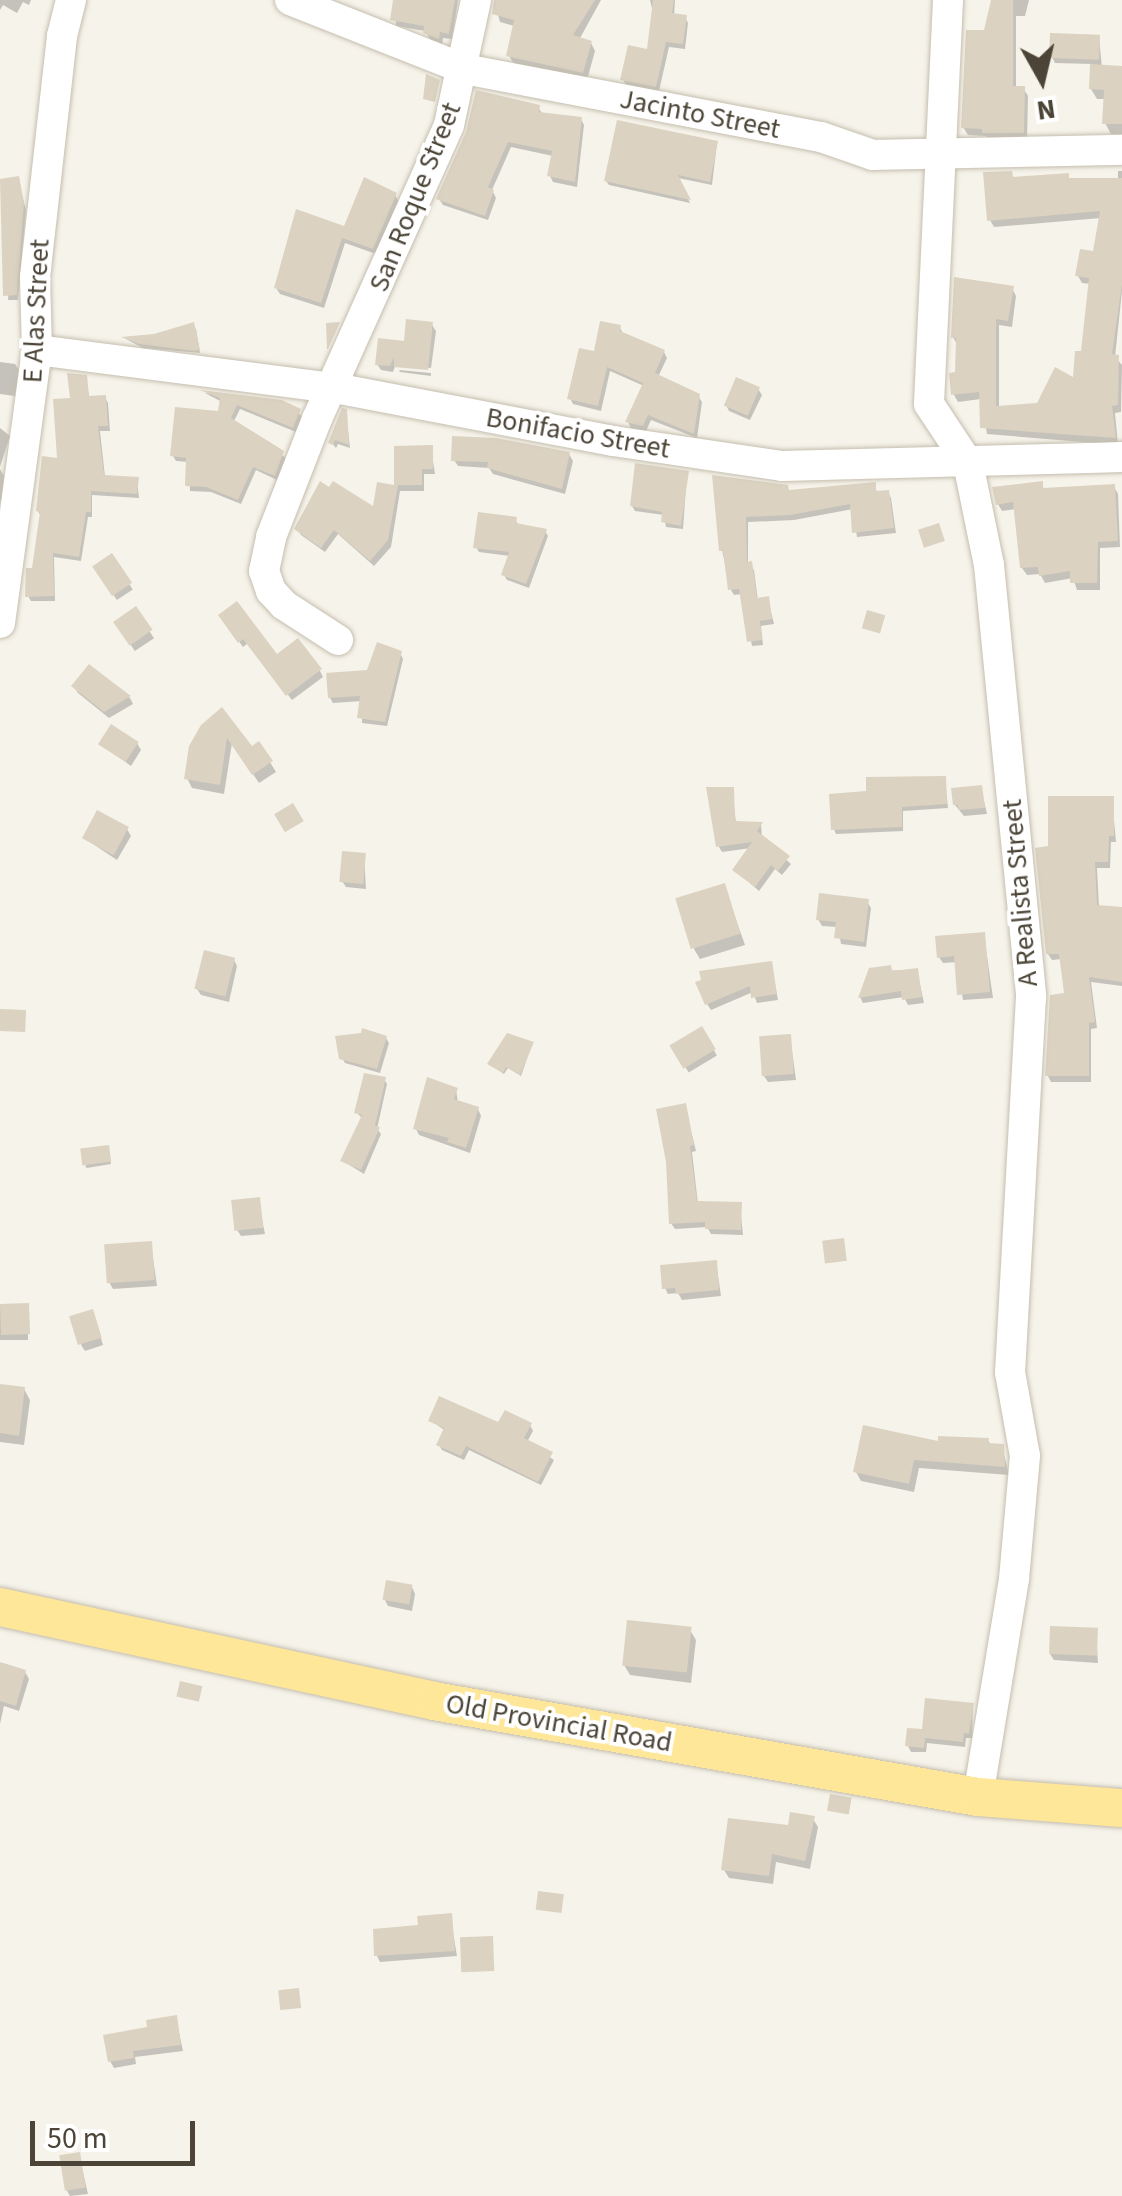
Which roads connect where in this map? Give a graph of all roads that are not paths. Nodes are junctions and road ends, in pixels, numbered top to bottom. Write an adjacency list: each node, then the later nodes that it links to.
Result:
1 (70, 0): 8 (street, E Alas Street)
2 (290, 0): 5 (street, Jacinto Street)
3 (476, 0): 5 (street, San Roque Street)
4 (948, 0): 6 (street, A Realista Street)
5 (464, 69): 6 (street, Jacinto Street); 9 (street, San Roque Street)
6 (937, 150): 7 (street, Jacinto Street); 11 (street, A Realista Street)
7 (1122, 150)
8 (37, 350): 9 (street, Bonifacio Street); 12 (street, E Alas Street)
9 (334, 388): 11 (street, Bonifacio Street); 13 (street, San Roque Street)
10 (1122, 457): 11 (street, Bonifacio Street)
11 (968, 463): 15 (street, A Realista Street)
12 (0, 622)
13 (338, 640)
14 (0, 1607): 15 (main road, Old Provincial Road)
15 (978, 1797): 16 (main road, Old Provincial Road)
16 (1122, 1808)

